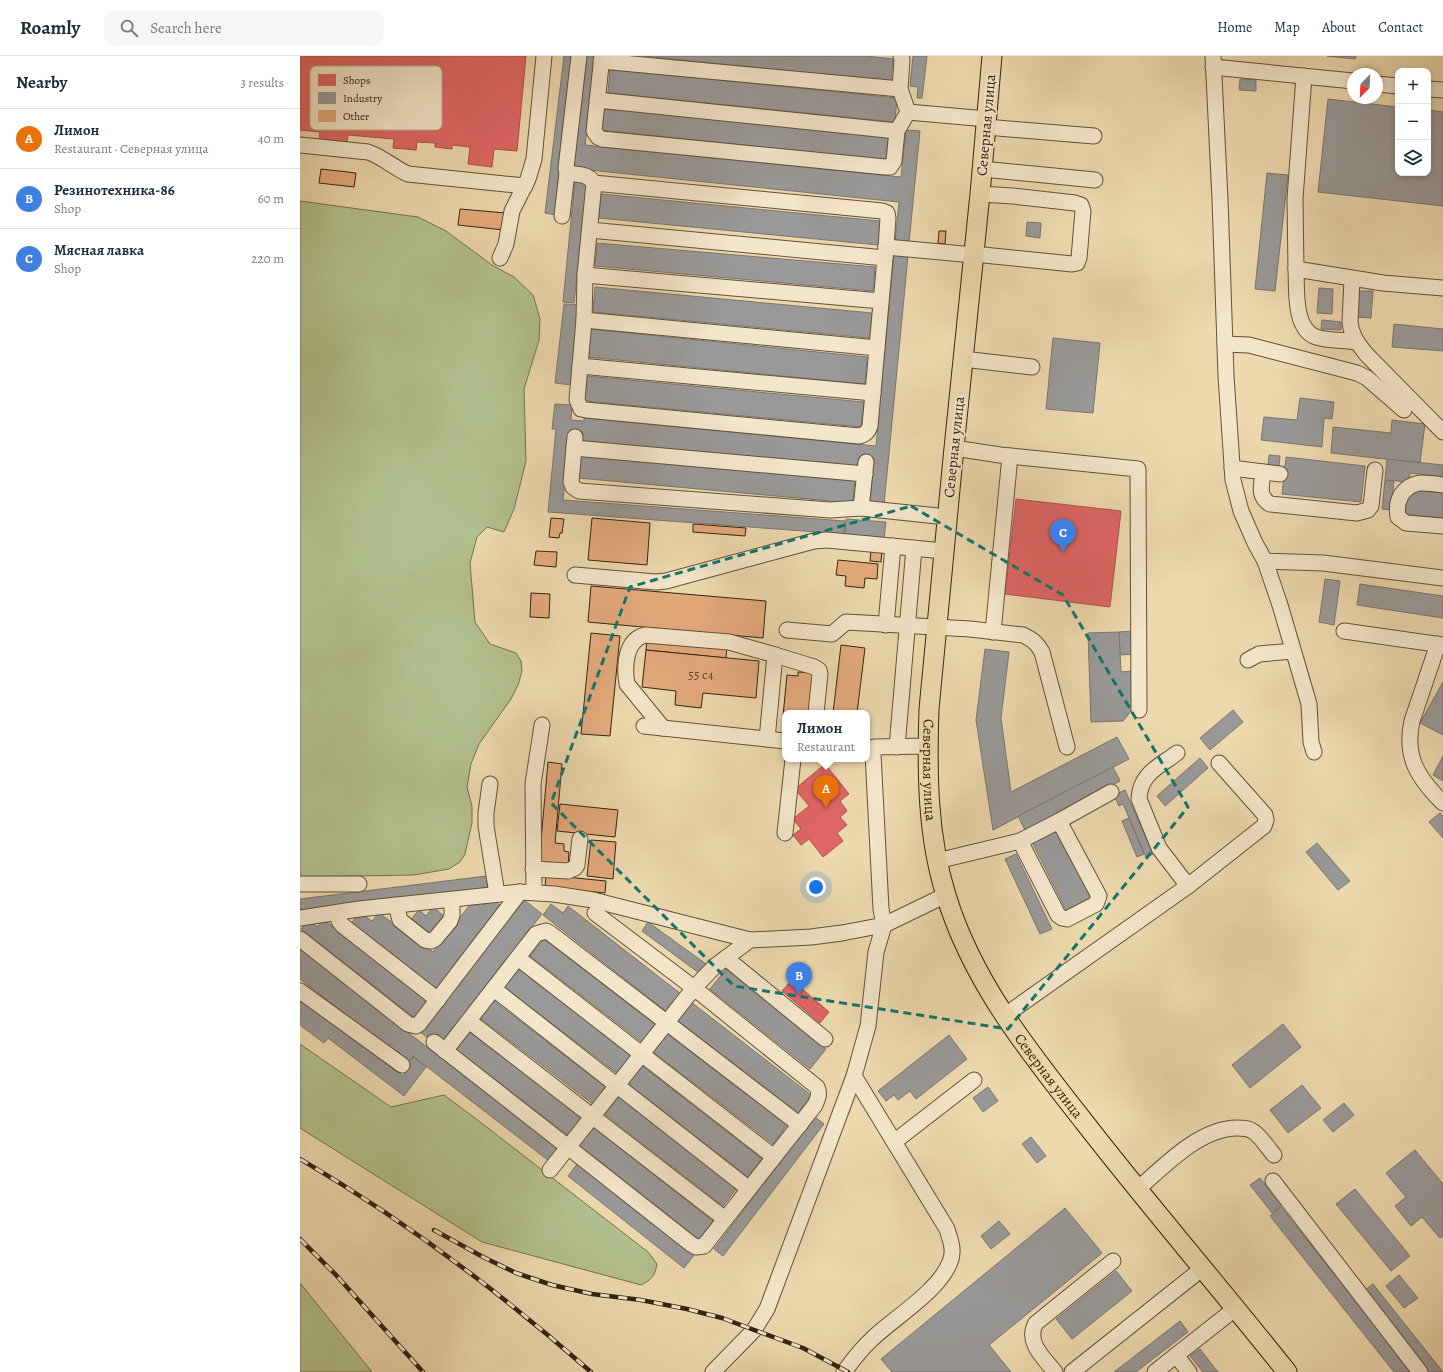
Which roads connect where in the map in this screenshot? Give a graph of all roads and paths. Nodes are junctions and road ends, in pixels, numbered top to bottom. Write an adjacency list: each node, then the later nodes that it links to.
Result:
1 (544, 56): 24 (lane)
2 (579, 56): 21 (lane)
3 (901, 56): 11 (lane)
4 (992, 56): 16 (main road, Северная улица)
5 (601, 59): 11 (lane); 14 (lane)
6 (1213, 61): 7 (lane); 38 (lane)
7 (1304, 76): 8 (lane); 31 (lane)
8 (1347, 80)
9 (1383, 85): 10 (lane)
10 (1395, 86)
11 (900, 89): 15 (lane)
12 (1431, 89): 13 (lane)
13 (1443, 90)
14 (597, 100): 17 (lane); 17 (lane)
15 (908, 112): 16 (lane); 17 (lane)
16 (986, 123): 18 (lane); 20 (main road, Северная улица)
17 (897, 131)
18 (1094, 136)
19 (300, 145): 24 (lane)
20 (982, 169): 22 (lane); 25 (main road, Северная улица)
21 (567, 173): 23 (lane); 26 (lane)
22 (1095, 180)
23 (594, 184): 27 (lane); 28 (lane)
24 (525, 186): 30 (lane)
25 (980, 194): 29 (main road, Северная улица); 29 (lane)
26 (562, 216)
27 (590, 230): 28 (lane); 32 (lane)
28 (886, 252): 29 (lane); 35 (lane)
29 (974, 255): 40 (main road, Северная улица)
30 (500, 258)
31 (1296, 269): 33 (lane); 37 (lane)
32 (585, 275): 35 (lane); 36 (lane)
33 (1352, 279): 34 (lane); 37 (lane)
34 (1443, 288)
35 (881, 302): 39 (lane)
36 (584, 320): 39 (lane); 41 (lane)
37 (1356, 342): 45 (lane)
38 (1225, 344): 44 (lane); 48 (lane)
39 (877, 348): 43 (lane)
40 (963, 359): 42 (lane); 46 (main road, Северная улица)
41 (580, 366): 43 (lane); 43 (lane)
42 (1032, 367)
43 (873, 393)
44 (1404, 410)
45 (1443, 432)
46 (954, 448): 47 (lane); 54 (main road, Северная улица)
47 (1010, 456): 66 (lane); 73 (lane)
48 (1232, 468): 50 (lane); 59 (lane)
49 (1375, 470): 50 (lane)
50 (1263, 472): 51 (lane)
51 (1280, 474)
52 (1443, 485): 55 (lane)
53 (861, 508): 53 (lane); 54 (lane)
54 (947, 517): 58 (main road, Северная улица)
55 (1443, 526)
56 (893, 546): 57 (lane); 60 (lane); 62 (lane)
57 (914, 548): 58 (lane); 63 (lane)
58 (944, 551): 64 (main road, Северная улица)
59 (1265, 561): 61 (lane); 69 (lane)
60 (575, 575)
61 (1443, 578)
62 (886, 625): 63 (lane); 65 (lane)
63 (907, 626): 64 (lane); 81 (lane)
64 (937, 627): 66 (lane); 80 (main road, Северная улица)
65 (787, 630)
66 (993, 632): 82 (lane)
67 (1344, 632): 68 (lane)
68 (1441, 644): 89 (lane)
69 (1293, 651): 71 (lane); 83 (lane)
70 (775, 655): 72 (lane); 76 (lane); 77 (lane)
71 (1248, 660)
72 (816, 710)
73 (1139, 710)
74 (542, 725): 95 (lane)
75 (644, 726): 76 (lane)
76 (663, 728): 77 (lane)
77 (767, 739): 78 (lane)
78 (782, 741)
79 (871, 746): 81 (lane); 107 (lane)
80 (928, 746): 81 (lane); 94 (main road, Северная улица)
81 (896, 747)
82 (1067, 748)
83 (1314, 752)
84 (1176, 753): 98 (lane)
85 (793, 762): 91 (lane)
86 (1219, 763): 98 (lane)
87 (490, 784): 100 (lane)
88 (1111, 792): 90 (lane)
89 (1443, 803)
90 (1059, 821): 93 (lane); 93 (lane)
91 (785, 833)
92 (580, 839): 95 (lane)
93 (1020, 841): 94 (lane)
94 (937, 861): 101 (main road, Северная улица)
95 (533, 869): 99 (lane)
96 (300, 884): 97 (lane)
97 (359, 884)
98 (1188, 886): 116 (lane)
99 (527, 892): 100 (lane); 109 (lane); 115 (lane)
100 (497, 894): 102 (lane)
101 (946, 895): 107 (lane); 116 (main road, Северная улица)
102 (452, 900): 103 (lane); 103 (lane)
103 (396, 905): 104 (lane)
104 (338, 912): 106 (lane); 115 (lane)
105 (596, 913): 112 (lane)
106 (300, 918)
107 (884, 925): 109 (lane); 122 (lane)
108 (300, 939): 115 (lane)
109 (750, 940): 111 (lane)
110 (518, 958): 113 (lane); 118 (lane); 120 (lane)
111 (726, 958): 112 (lane); 119 (lane)
112 (694, 988): 118 (lane); 126 (lane)
113 (494, 989): 117 (lane); 124 (lane)
114 (300, 990): 121 (lane)
115 (438, 1000)
116 (1004, 1016): 134 (main road, Северная улица)
117 (469, 1020): 125 (lane); 128 (lane)
118 (667, 1023): 120 (lane); 126 (lane)
119 (825, 1039)
120 (642, 1054): 124 (lane); 130 (lane)
121 (402, 1065)
122 (854, 1076): 127 (lane); 140 (lane)
123 (974, 1080): 127 (lane)
124 (617, 1086): 125 (lane); 133 (lane)
125 (592, 1116): 128 (lane); 135 (lane)
126 (800, 1125): 130 (lane)
127 (894, 1142): 141 (lane)
128 (568, 1147): 131 (lane); 135 (lane)
129 (1274, 1155): 134 (lane)
130 (774, 1157): 133 (lane)
131 (550, 1170)
132 (1273, 1181): 147 (lane)
133 (749, 1189): 135 (lane)
134 (1138, 1189): 137 (main road, Северная улица)
135 (725, 1219)
136 (1113, 1261): 142 (lane)
137 (1203, 1268): 138 (main road, Северная улица); 143 (lane)
138 (1236, 1308): 139 (lane); 146 (main road, Северная улица)
139 (1176, 1355): 144 (lane); 145 (lane)
140 (714, 1372)
141 (844, 1372)
142 (1055, 1372)
143 (1072, 1372)
144 (1155, 1372)
145 (1189, 1372)
146 (1287, 1372)
147 (1420, 1372)

